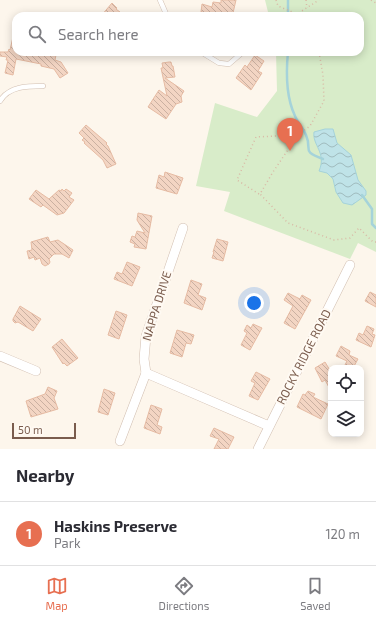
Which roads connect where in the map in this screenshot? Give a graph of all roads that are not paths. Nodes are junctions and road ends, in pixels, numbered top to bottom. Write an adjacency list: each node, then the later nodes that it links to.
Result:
1 (160, 0): 2 (lane)
2 (165, 12)
3 (208, 56): 4 (lane)
4 (238, 56)
5 (43, 86): 6 (lane)
6 (0, 101)
7 (183, 228): 11 (street, NAPPA DRIVE)
8 (350, 265): 12 (street, ROCKY RIDGE ROAD)
9 (0, 356): 10 (street)
10 (36, 371)
11 (146, 373): 12 (street); 13 (street)
12 (269, 426): 14 (street, ROCKY RIDGE ROAD)
13 (120, 441)
14 (258, 449)

